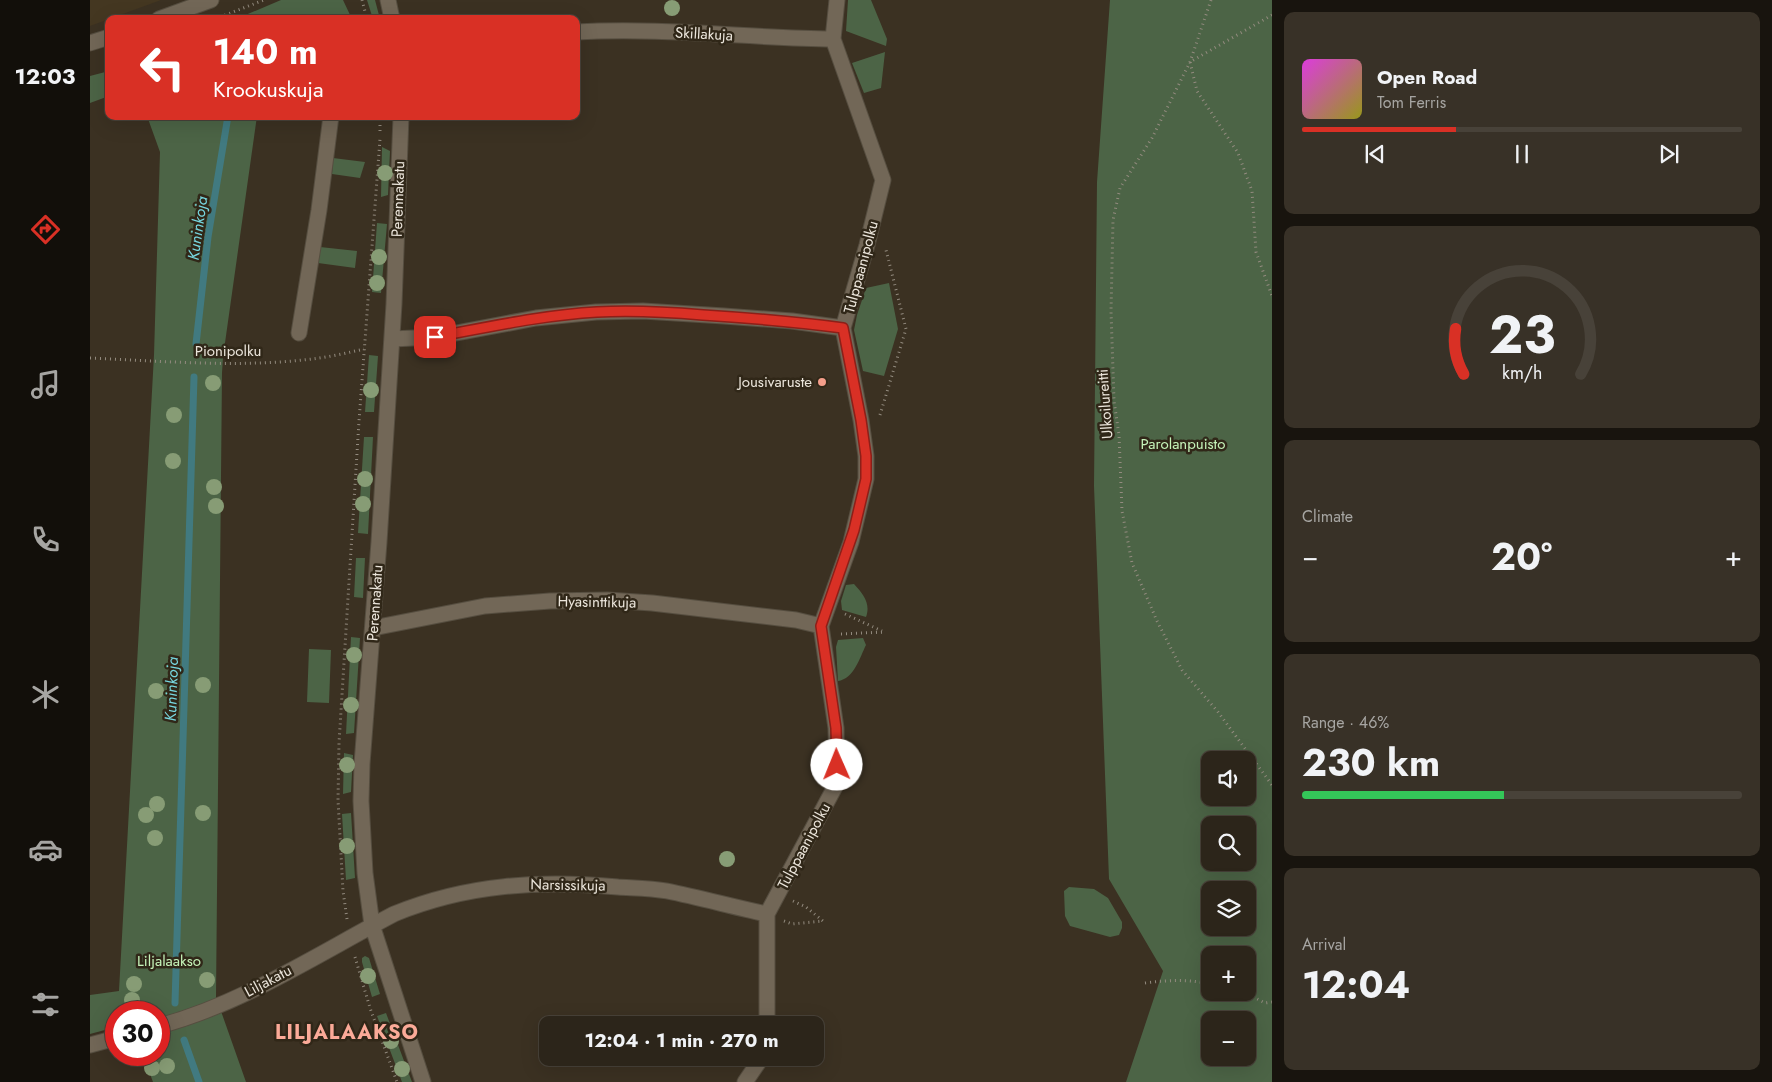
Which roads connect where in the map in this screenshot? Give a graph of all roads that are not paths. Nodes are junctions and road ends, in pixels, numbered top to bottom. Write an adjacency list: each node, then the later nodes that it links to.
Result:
1 (211, 0): 4 (street)
2 (388, 0): 5 (street)
3 (837, 0): 8 (street, Tulppaanipolku)
4 (170, 15)
5 (391, 15)
6 (580, 32): 8 (street, Skillakuja)
7 (105, 37): 9 (street)
8 (833, 39): 12 (street, Tulppaanipolku)
9 (90, 43)
10 (330, 120): 13 (street)
11 (401, 120): 14 (street, Perennakatu)
12 (843, 328): 14 (street); 16 (street, Tulppaanipolku)
13 (299, 333)
14 (392, 339): 15 (street, Perennakatu)
15 (373, 628): 16 (street, Hyasinttikuja); 18 (street, Perennakatu)
16 (821, 630): 17 (street, Tulppaanipolku)
17 (767, 914): 18 (street, Narsissikuja); 19 (street, Tulppaanipolku)
18 (372, 925): 20 (street, Liljakatu); 24 (street, Perennakatu)
19 (767, 1016)
20 (170, 1023)
21 (105, 1041): 22 (street)
22 (90, 1045)
23 (756, 1066): 25 (street)
24 (424, 1082)
25 (745, 1082)

